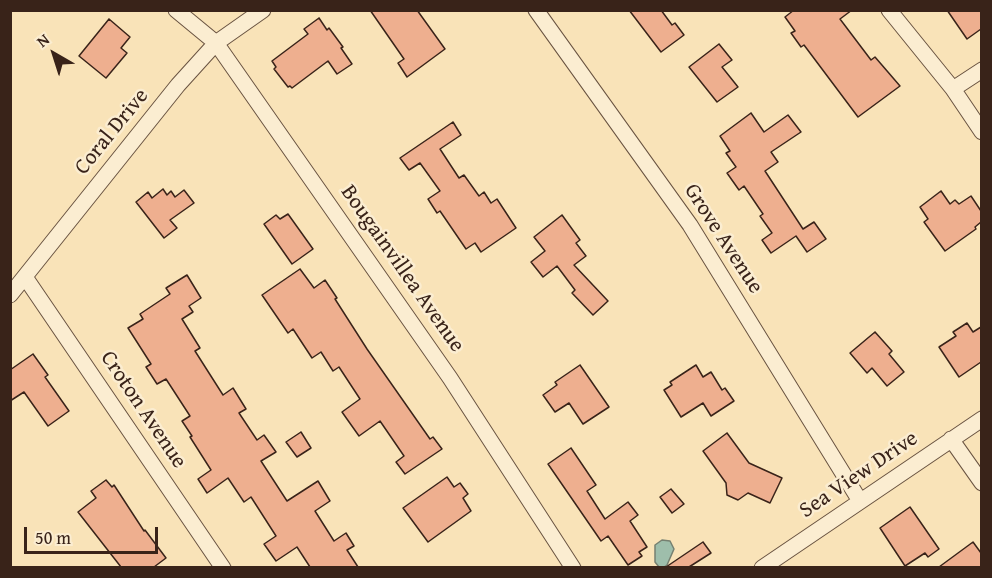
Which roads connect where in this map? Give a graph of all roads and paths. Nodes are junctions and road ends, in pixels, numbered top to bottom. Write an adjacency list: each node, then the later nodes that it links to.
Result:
1 (176, 10): 5 (street, Bougainvillea Avenue)
2 (262, 10): 5 (street, Coral Drive)
3 (536, 10): 14 (street, Grove Avenue)
4 (889, 10): 7 (street)
5 (216, 43): 9 (street, Coral Drive); 16 (street, Bougainvillea Avenue)
6 (981, 70): 7 (street)
7 (953, 89): 8 (street)
8 (981, 132)
9 (25, 277): 10 (street, Coral Drive); 15 (street, Croton Avenue)
10 (10, 296)
11 (981, 419): 12 (street, Sea View Drive)
12 (951, 439): 13 (street); 14 (street, Sea View Drive)
13 (981, 483)
14 (860, 501): 17 (street, Sea View Drive)
15 (224, 567)
16 (573, 567)
17 (762, 567)

